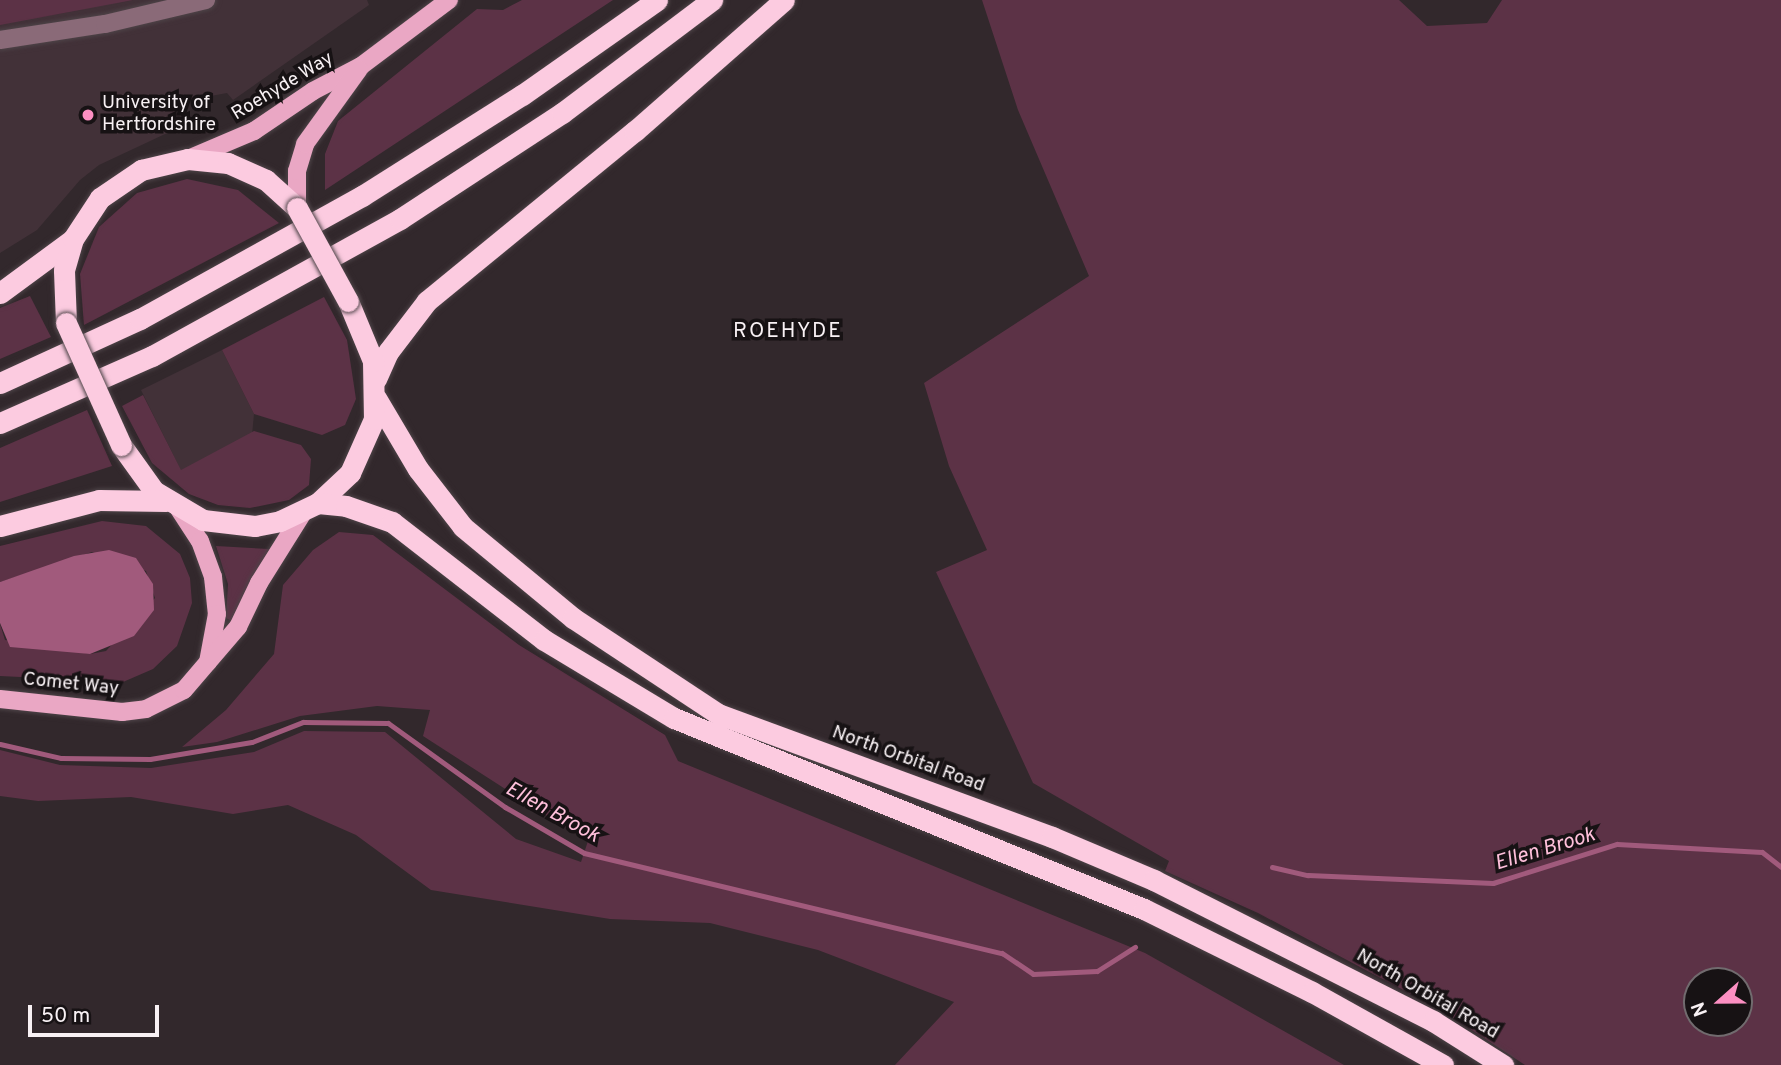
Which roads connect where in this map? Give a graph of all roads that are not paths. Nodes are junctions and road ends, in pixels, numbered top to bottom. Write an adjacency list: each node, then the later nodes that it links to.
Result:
1 (206, 0): 6 (street)
2 (449, 0): 7 (main road, Roehyde Way)
3 (657, 0): 12 (highway)
4 (712, 0): 14 (highway)
5 (783, 0): 13 (highway)
6 (0, 40)
7 (361, 66): 8 (main road, Roehyde Way); 9 (main road, Roehyde Way)
8 (188, 159): 9 (highway); 10 (highway)
9 (297, 208): 13 (highway, North Orbital Road, bridge)
10 (73, 239): 11 (highway); 15 (highway, bridge)
11 (0, 293)
12 (0, 383)
13 (376, 388): 16 (highway); 21 (highway, North Orbital Road)
14 (0, 423)
15 (172, 505): 16 (highway); 17 (highway); 18 (main road)
16 (311, 507): 18 (main road, Comet Way); 20 (highway)
17 (0, 526)
18 (207, 666): 19 (main road, Comet Way)
19 (0, 699)
20 (1443, 1065)
21 (1503, 1065)

